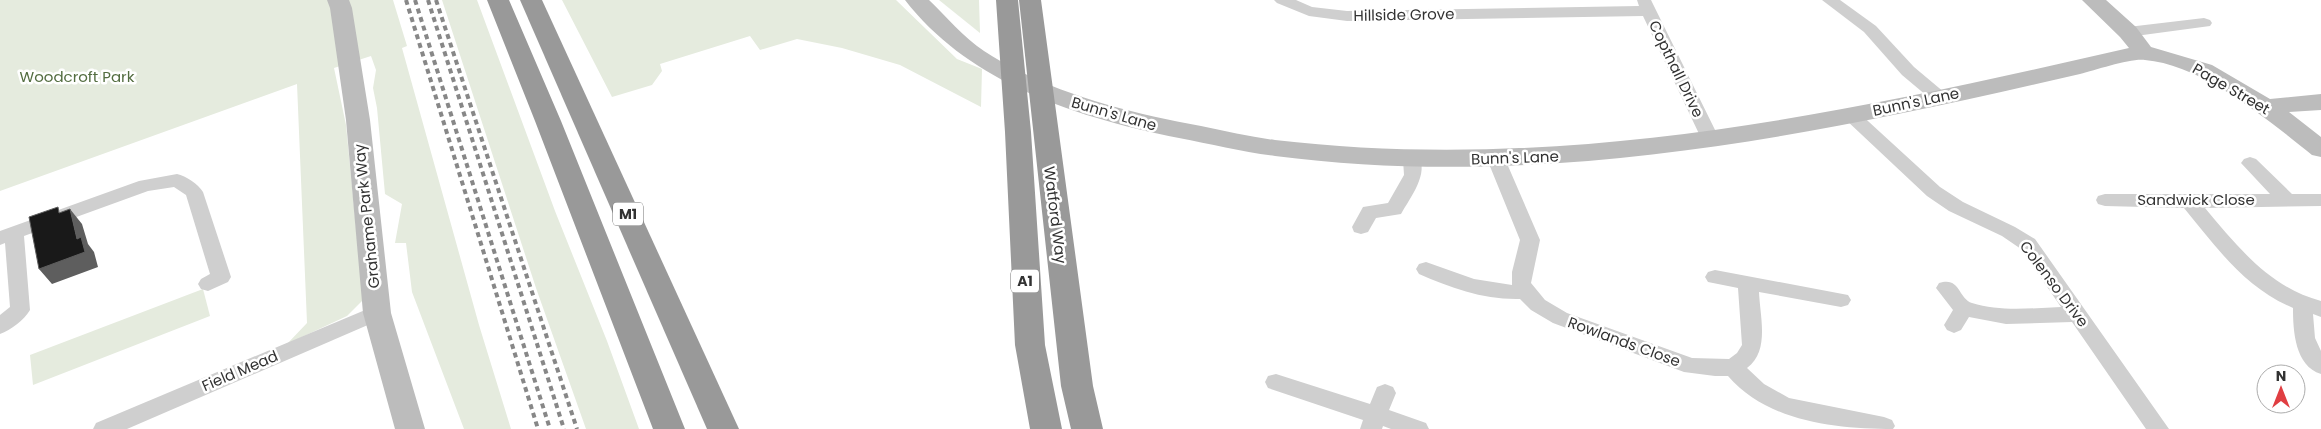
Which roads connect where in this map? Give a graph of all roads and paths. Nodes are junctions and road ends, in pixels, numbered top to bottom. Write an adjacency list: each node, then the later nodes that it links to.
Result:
1 (338, 0): 39 (street, Grahame Park Way)
2 (498, 0): 50 (highway, M1)
3 (531, 0): 51 (highway, M1)
4 (916, 0): 22 (street, Bunn's Lane)
5 (1007, 0): 14 (highway, Watford Way / A1)
6 (1030, 0): 14 (highway, Watford Way / A1)
7 (1282, 0): 11 (street, Hillside Grove)
8 (1830, 0): 16 (street)
9 (2093, 0): 13 (street)
10 (1646, 6): 11 (street, Hillside Grove); 20 (street, Copthall Drive)
11 (1449, 7)
12 (2204, 22): 13 (street)
13 (2128, 32): 15 (street)
14 (1024, 50): 52 (highway, Watford Way / A1); 53 (highway, Watford Way / A1)
15 (2143, 52): 16 (street, Bunn's Lane); 18 (street, Page Street)
16 (1938, 97): 19 (street, Bunn's Lane)
17 (2321, 102): 18 (street)
18 (2266, 108): 21 (street, Page Street)
19 (1851, 115): 20 (street, Bunn's Lane); 40 (street, Colenso Drive)
20 (1710, 138): 23 (street, Bunn's Lane)
21 (2321, 149)
22 (1412, 159): 23 (street, Bunn's Lane); 29 (street)
23 (1496, 159): 36 (street)
24 (2250, 163): 26 (street, Sandwick Close)
25 (2105, 200): 28 (street, Sandwick Close)
26 (2287, 200): 27 (street, Sandwick Close); 28 (street, Sandwick Close)
27 (2321, 200)
28 (2189, 202): 38 (street)
29 (1361, 227)
30 (7, 236): 34 (street); 41 (street)
31 (1426, 269): 36 (street)
32 (1715, 277): 33 (street)
33 (1748, 283): 37 (street); 43 (street)
34 (208, 284)
35 (1946, 288): 40 (street)
36 (1525, 292): 43 (street, Rowlands Close)
37 (1841, 300)
38 (2312, 307): 42 (street)
39 (377, 313): 48 (street, Field Mead); 49 (street, Grahame Park Way)
40 (2078, 314): 55 (street, Colenso Drive)
41 (0, 326)
42 (2321, 366)
43 (1733, 367): 47 (street)
44 (1276, 382): 46 (street)
45 (1385, 393): 46 (street)
46 (1374, 422): 54 (street)
47 (1884, 426)
48 (104, 429)
49 (410, 429)
50 (669, 429)
51 (723, 429)
52 (1046, 429)
53 (1087, 429)
54 (1418, 429)
55 (2158, 429)

